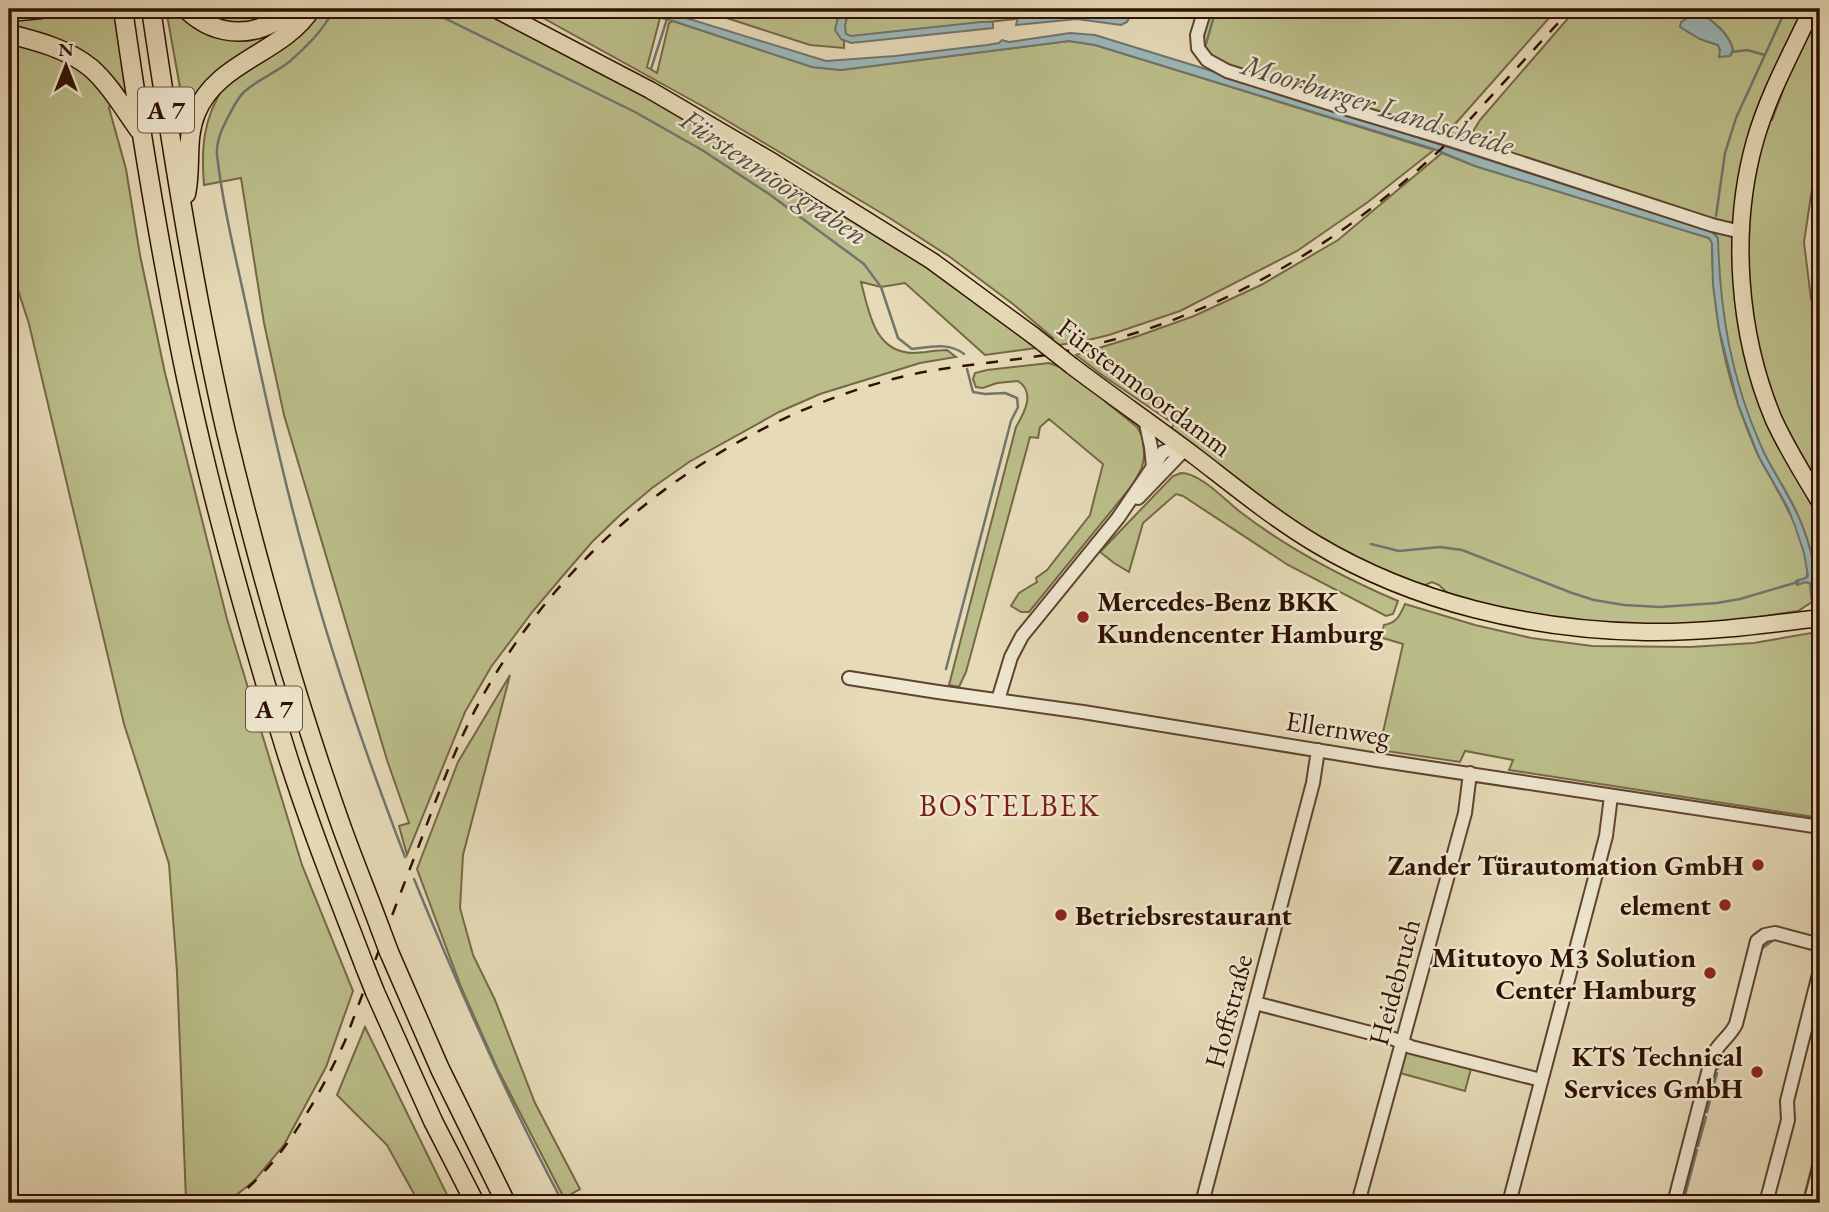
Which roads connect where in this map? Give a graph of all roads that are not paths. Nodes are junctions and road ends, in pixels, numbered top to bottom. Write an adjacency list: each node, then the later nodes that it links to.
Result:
1 (41, 9): 10 (highway)
2 (123, 9): 12 (highway, A 7)
3 (151, 9): 13 (highway, A 7)
4 (186, 9): 5 (highway)
5 (291, 9)
6 (311, 9): 13 (highway)
7 (495, 9): 15 (main road, Fürstenmoordamm, bridge)
8 (1205, 9): 14 (street)
9 (1812, 9): 14 (main road)
10 (9, 10)
11 (9, 34): 12 (highway)
12 (141, 133): 33 (highway, A 7, bridge)
13 (183, 211): 34 (highway, A 7, bridge)
14 (1741, 232): 18 (main road)
15 (1145, 419): 16 (main road, Fürstenmoordamm); 17 (street)
16 (1185, 449): 17 (street); 19 (street); 20 (main road, Fürstenmoordamm)
17 (1153, 467): 19 (street)
18 (1820, 502)
19 (1118, 518): 22 (street)
20 (1820, 618)
21 (849, 678): 22 (street, Ellernweg)
22 (998, 700): 23 (street, Ellernweg)
23 (1318, 750): 24 (street, Ellernweg); 29 (street, Hoffstraße)
24 (1470, 773): 25 (street, Ellernweg); 30 (street, Heidebruch)
25 (1611, 796): 26 (street, Ellernweg); 31 (street)
26 (1820, 827)
27 (1820, 945): 38 (street)
28 (1820, 970): 39 (street)
29 (1255, 1003): 30 (street); 35 (street, Hoffstraße)
30 (1403, 1043): 31 (street); 36 (street, Heidebruch)
31 (1542, 1080): 37 (street)
32 (1820, 1166): 40 (street)
33 (475, 1203)
34 (506, 1203)
35 (1202, 1203)
36 (1358, 1203)
37 (1509, 1203)
38 (1674, 1203)
39 (1766, 1203)
40 (1810, 1203)

